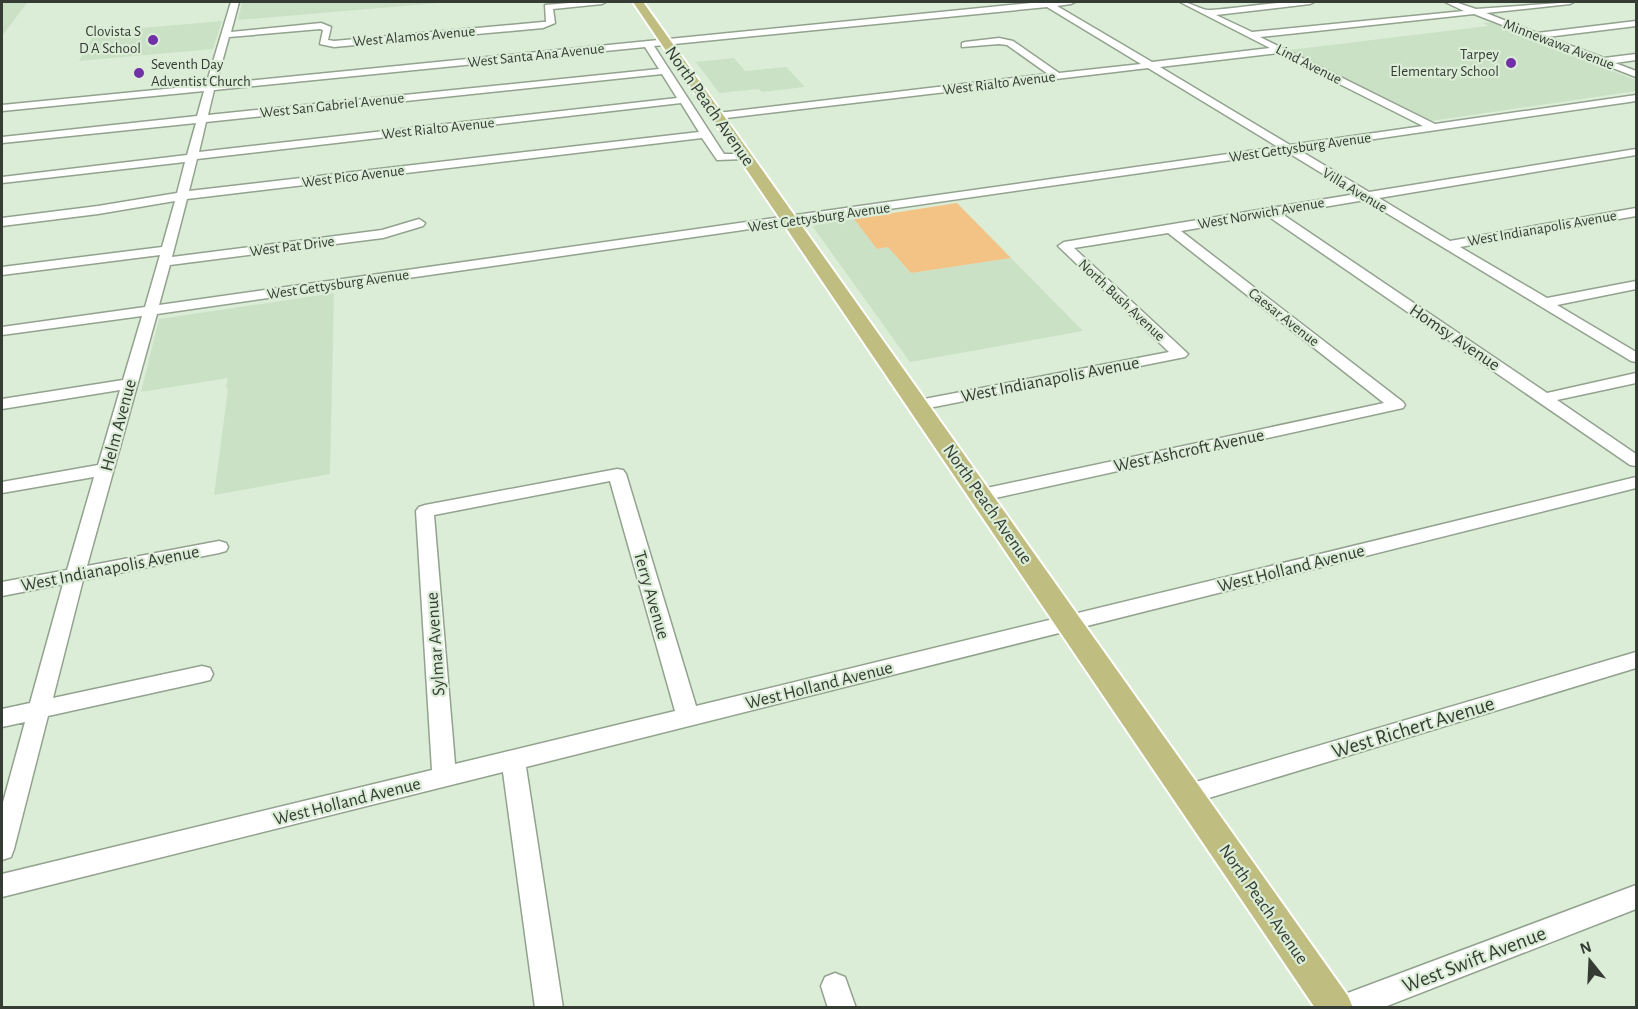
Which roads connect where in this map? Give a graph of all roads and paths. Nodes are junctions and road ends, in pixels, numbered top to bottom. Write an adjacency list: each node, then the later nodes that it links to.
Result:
1 (235, 2): 13 (street, Helm Avenue)
2 (602, 2): 13 (street, West Alamos Avenue)
3 (638, 2): 16 (main road, North Peach Avenue)
4 (1071, 2): 9 (street, West Santa Ana Avenue)
5 (1184, 2): 11 (street, Lind Avenue)
6 (1310, 2): 11 (street)
7 (1449, 2): 10 (street, Minnewawa Avenue)
8 (1570, 2): 10 (street)
9 (1046, 3): 16 (street, West Santa Ana Avenue); 22 (street, Villa Avenue)
10 (1477, 12): 14 (street); 15 (street, Minnewawa Avenue)
11 (1207, 13): 14 (street, Lind Avenue)
12 (1636, 23): 15 (street)
13 (226, 35): 26 (street, Helm Avenue)
14 (1252, 36): 19 (street, Lind Avenue)
15 (1537, 36): 21 (street, Minnewawa Avenue)
16 (666, 42): 17 (street, West Santa Ana Avenue); 30 (main road, North Peach Avenue)
17 (648, 44): 23 (street); 26 (street, West Santa Ana Avenue)
18 (965, 45): 25 (street)
19 (1280, 50): 22 (street, West Rialto Avenue); 32 (street, Lind Avenue)
20 (1636, 57): 21 (street)
21 (1604, 62): 24 (street, Minnewawa Avenue)
22 (1149, 65): 25 (street, West Rialto Avenue); 35 (street, Villa Avenue)
23 (663, 71): 28 (street); 31 (street, West San Gabriel Avenue)
24 (1636, 74)
25 (1057, 76): 30 (street, West Rialto Avenue)
26 (210, 87): 29 (street, West Santa Ana Avenue); 31 (street, Helm Avenue)
27 (1636, 98): 32 (street, West Gettysburg Avenue)
28 (684, 100): 33 (street); 38 (street, West Rialto Avenue)
29 (2, 108)
30 (718, 116): 37 (main road, North Peach Avenue)
31 (203, 119): 34 (street, West San Gabriel Avenue); 38 (street, Helm Avenue)
32 (1433, 127): 35 (street, West Gettysburg Avenue)
33 (705, 134): 37 (street); 40 (street, West Pico Avenue)
34 (2, 140)
35 (1287, 148): 41 (street, Villa Avenue); 44 (street, West Gettysburg Avenue)
36 (1636, 152): 41 (street, West Norwich Avenue)
37 (744, 156): 44 (main road, North Peach Avenue)
38 (192, 157): 39 (street, West Rialto Avenue); 40 (street, Helm Avenue)
39 (2, 180)
40 (181, 196): 45 (street, West Pico Avenue); 50 (street, Helm Avenue)
41 (1364, 196): 43 (street, West Norwich Avenue); 48 (street, Villa Avenue)
42 (1636, 212): 48 (street, West Indianapolis Avenue)
43 (1272, 213): 47 (street, West Norwich Avenue); 60 (street, Homsy Avenue)
44 (791, 221): 54 (street, West Gettysburg Avenue); 62 (main road, North Peach Avenue)
45 (2, 222)
46 (419, 223): 50 (street, West Pat Drive)
47 (1171, 229): 49 (street, West Norwich Avenue); 63 (street, Caesar Avenue)
48 (1447, 245): 53 (street, Villa Avenue)
49 (1064, 246): 56 (street, North Bush Avenue)
50 (165, 256): 51 (street, West Pat Drive); 54 (street, Helm Avenue)
51 (2, 271)
52 (1636, 285): 53 (street)
53 (1544, 303): 57 (street, Villa Avenue)
54 (150, 310): 55 (street, West Gettysburg Avenue); 59 (street, Helm Avenue)
55 (2, 331)
56 (1180, 354): 62 (street, West Indianapolis Avenue)
57 (1636, 358)
58 (1636, 378): 60 (street)
59 (129, 384): 61 (street); 65 (street, Helm Avenue)
60 (1545, 398): 64 (street, Homsy Avenue)
61 (2, 404)
62 (919, 405): 69 (main road, North Peach Avenue)
63 (1397, 405): 69 (street, West Ashcroft Avenue)
64 (1636, 461)
65 (106, 469): 68 (street); 71 (street, Helm Avenue)
66 (616, 474): 77 (street, Terry Avenue); 80 (street, Sylmar Avenue)
67 (1636, 483): 73 (street, West Holland Avenue)
68 (2, 487)
69 (982, 495): 73 (main road, North Peach Avenue)
70 (219, 547): 71 (street, West Indianapolis Avenue)
71 (75, 575): 72 (street, West Indianapolis Avenue); 76 (street, Helm Avenue)
72 (2, 589)
73 (1070, 624): 77 (street, West Holland Avenue); 81 (main road, North Peach Avenue)
74 (1636, 660): 81 (street, West Richert Avenue)
75 (202, 674): 76 (street)
76 (39, 710): 78 (street); 82 (street, Helm Avenue)
77 (688, 717): 79 (street, West Holland Avenue)
78 (2, 718)
79 (513, 760): 80 (street, West Holland Avenue); 85 (street)
80 (444, 777): 83 (street, West Holland Avenue)
81 (1189, 794): 86 (main road, North Peach Avenue)
82 (2, 849)
83 (2, 886)
84 (1636, 897): 87 (street, West Swift Avenue)
85 (549, 1008)
86 (1336, 1008)
87 (1345, 1008)

